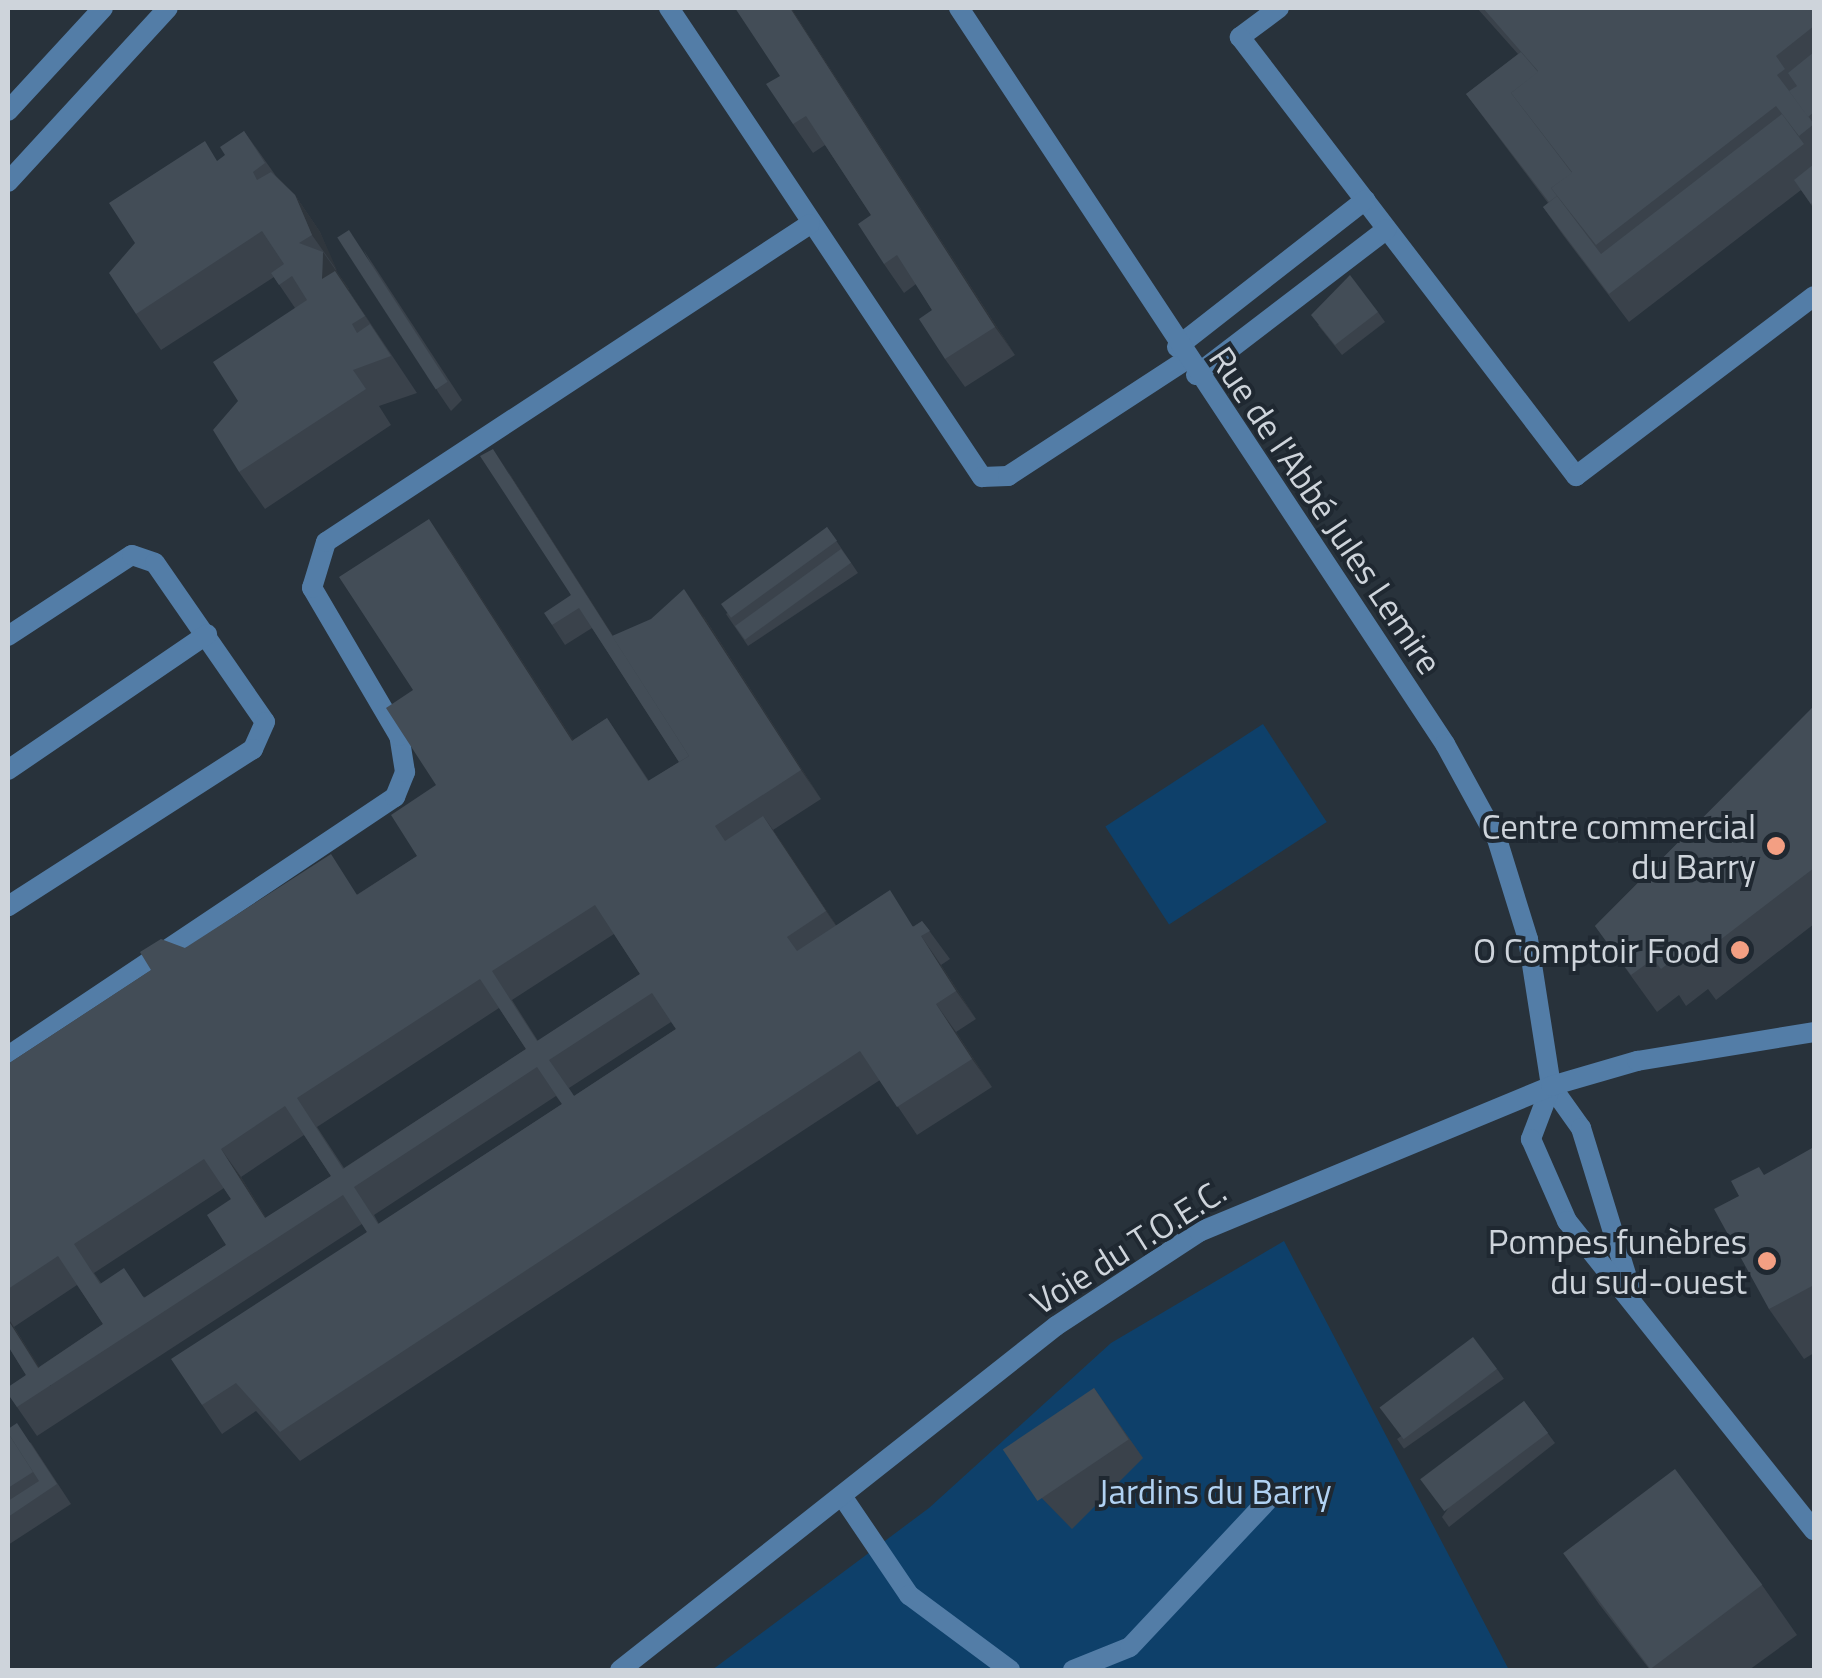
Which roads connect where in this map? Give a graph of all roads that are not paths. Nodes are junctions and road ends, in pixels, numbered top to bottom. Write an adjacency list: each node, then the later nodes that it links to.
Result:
1 (103, 8): 6 (street)
2 (168, 8): 7 (street)
3 (670, 8): 9 (street)
4 (959, 8): 12 (street, Rue de l'Abbé Jules Lemire)
5 (1279, 8): 8 (street)
6 (8, 111)
7 (8, 182)
8 (1366, 200): 10 (street); 12 (street)
9 (810, 224): 12 (street); 18 (street)
10 (1387, 228): 11 (street); 12 (street)
11 (1814, 296)
12 (1186, 360): 19 (street, Rue de l'Abbé Jules Lemire)
13 (207, 634): 14 (street); 15 (street); 16 (street)
14 (8, 636)
15 (8, 770)
16 (8, 906)
17 (1814, 1032): 19 (street, Voie du T.O.E.C.)
18 (8, 1056)
19 (1551, 1086): 20 (street); 20 (street); 21 (street, Voie du T.O.E.C.)
20 (1632, 1294): 23 (street)
21 (842, 1496): 24 (street, Voie du T.O.E.C.); 25 (street)
22 (1267, 1501): 26 (street)
23 (1814, 1530)
24 (620, 1670)
25 (1010, 1670)
26 (1073, 1670)

